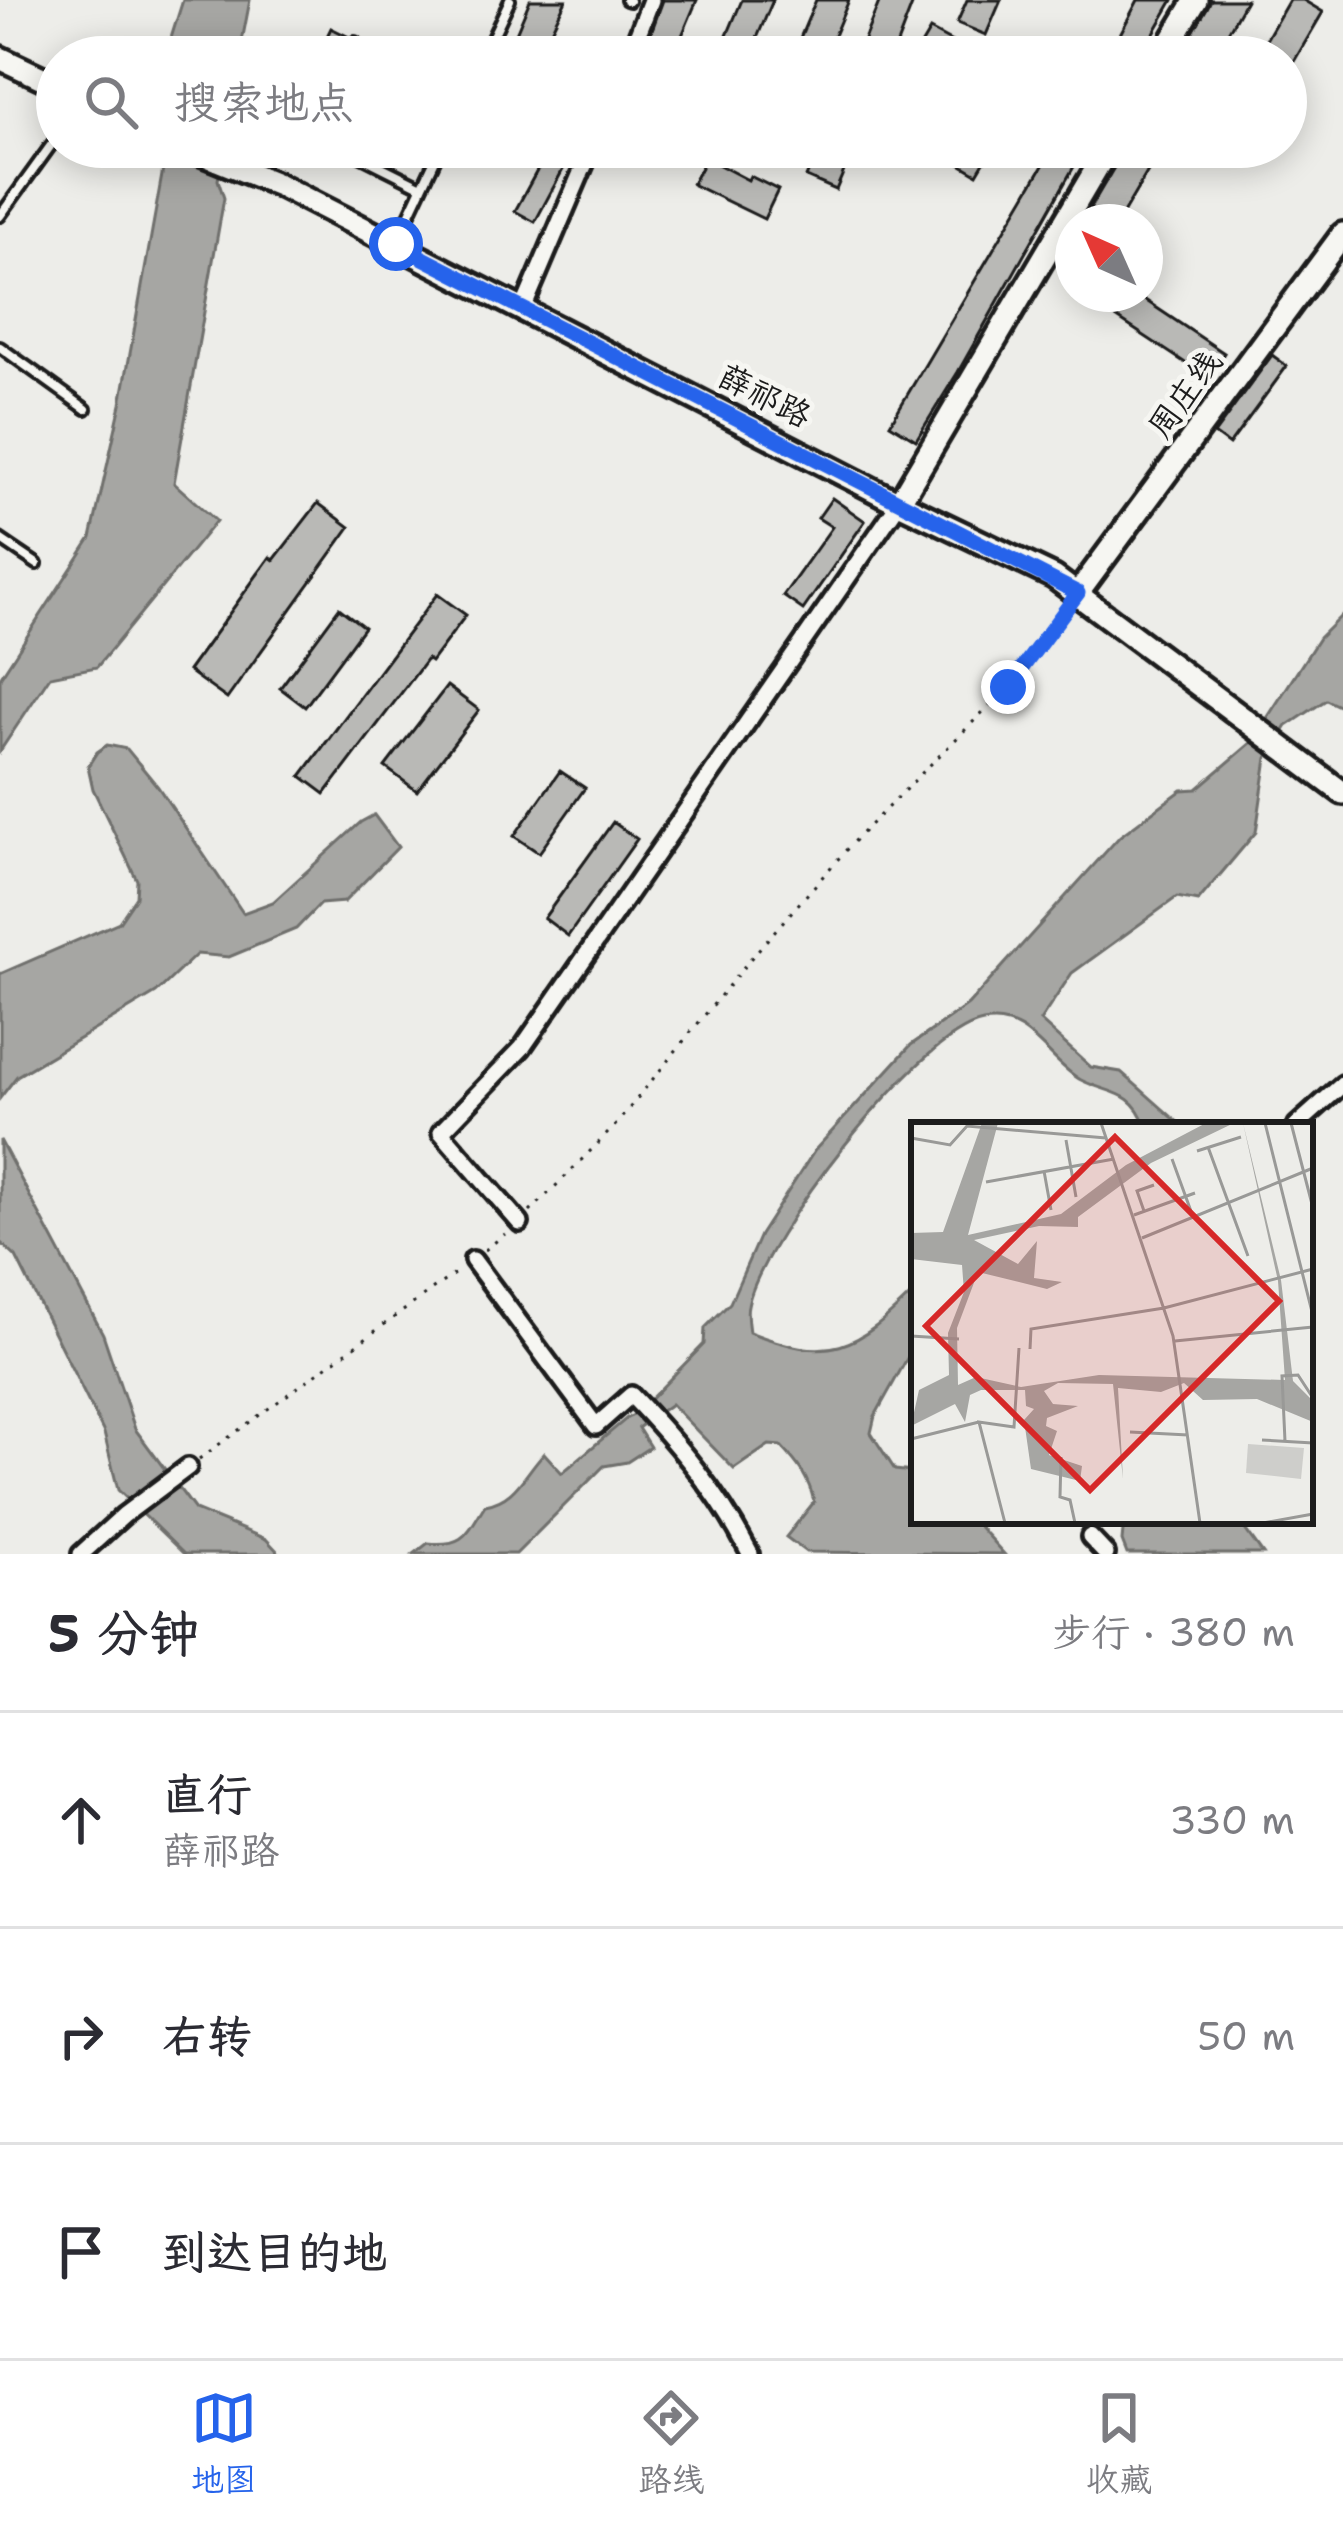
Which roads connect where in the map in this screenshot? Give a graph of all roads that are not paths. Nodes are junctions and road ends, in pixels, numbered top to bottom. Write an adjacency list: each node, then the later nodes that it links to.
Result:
1 (510, 0): 4 (lane)
2 (652, 0): 5 (street)
3 (1196, 0): 6 (street)
4 (493, 36)
5 (637, 36)
6 (1175, 36)
7 (0, 58): 8 (street)
8 (36, 76)
9 (36, 166): 16 (lane)
10 (237, 168): 18 (street, 薛祁路)
11 (384, 168): 15 (lane)
12 (431, 168): 15 (lane)
13 (583, 168): 19 (street)
14 (1097, 168): 22 (street)
15 (422, 187): 18 (lane)
16 (0, 216)
17 (1343, 234): 25 (street, 周庄线)
18 (396, 244): 19 (street, 薛祁路)
19 (523, 309): 22 (street, 薛祁路)
20 (0, 347): 21 (lane)
21 (86, 410)
22 (899, 503): 25 (street, 薛祁路); 29 (street)
23 (0, 539): 24 (lane)
24 (37, 564)
25 (1078, 593): 26 (street, 薛祁路)
26 (1343, 793)
27 (1343, 1084): 28 (street)
28 (1300, 1122)
29 (520, 1222)
30 (473, 1260): 34 (street)
31 (188, 1467): 33 (street)
32 (1090, 1537): 35 (street)
33 (82, 1554)
34 (750, 1554)
35 (1106, 1554)

